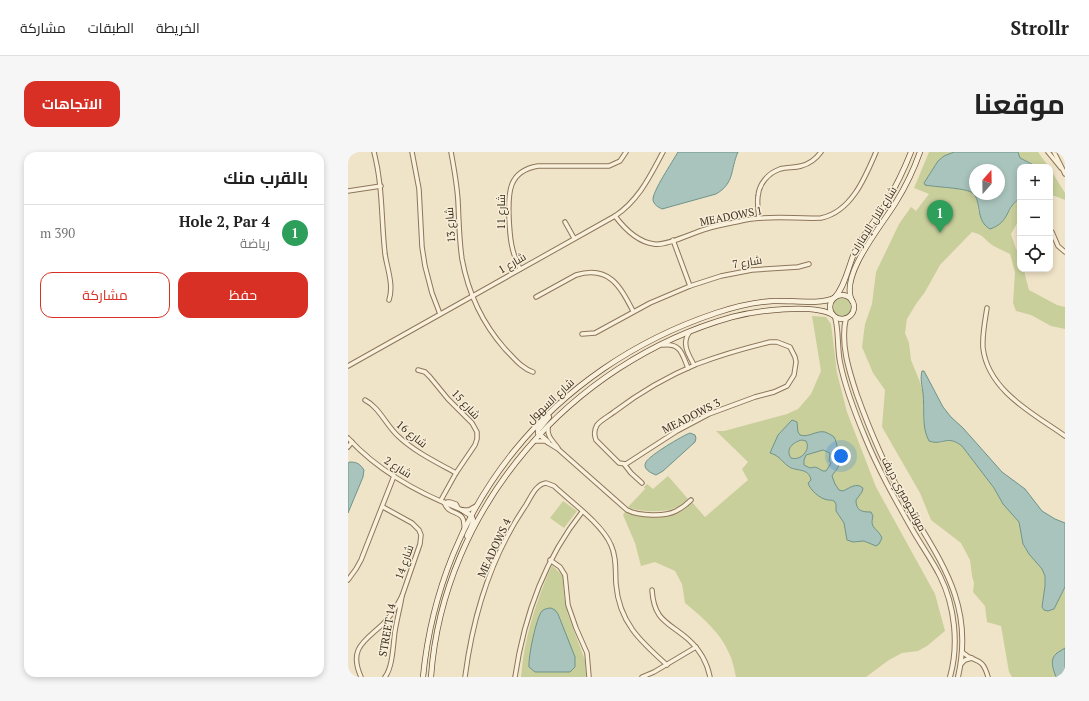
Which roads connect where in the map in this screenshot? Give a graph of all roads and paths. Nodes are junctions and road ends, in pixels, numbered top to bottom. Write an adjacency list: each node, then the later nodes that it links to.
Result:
1 (374, 152): 16 (street)
2 (412, 152): 35 (street)
3 (451, 152): 28 (street, شارع 13)
4 (626, 152): 15 (street, شارع 11)
5 (663, 152): 18 (street, شارع 1)
6 (821, 152): 19 (street)
7 (876, 152): 19 (street, MEADOWS 1)
8 (911, 152): 30 (main road, شارع تلال الإمارات)
9 (920, 152): 32 (main road, شارع تلال الإمارات)
10 (1048, 152): 12 (street)
11 (1054, 152): 12 (street)
12 (1062, 168): 13 (street)
13 (1065, 174)
14 (510, 178): 15 (street)
15 (514, 180): 26 (street, شارع 11)
16 (381, 186): 17 (street); 31 (street)
17 (348, 190)
18 (615, 216): 22 (street, شارع 1); 23 (street, MEADOWS 1)
19 (759, 218): 23 (street, MEADOWS 1)
20 (565, 222): 22 (street)
21 (1053, 234): 24 (street)
22 (574, 238): 26 (street, شارع 1)
23 (673, 240): 27 (street)
24 (1065, 252)
25 (809, 264): 27 (street, شارع 7)
26 (520, 269): 28 (street, شارع 1)
27 (690, 286): 34 (street, شارع 7)
28 (474, 296): 35 (street, شارع 1); 47 (street)
29 (536, 297): 34 (street)
30 (835, 297): 32 (main road); 36 (main road); 49 (main road, شارع السهول)
31 (389, 300)
32 (852, 300): 37 (main road)
33 (987, 308): 52 (street)
34 (633, 311): 39 (street, شارع 7)
35 (440, 314): 44 (street, شارع 1)
36 (834, 316): 37 (main road); 38 (main road, شارع السهول); 93 (street, مونتجوميري دريف)
37 (846, 318): 79 (street, مونتجوميري دريف)
38 (690, 332): 40 (main road, شارع السهول); 41 (street)
39 (582, 334)
40 (659, 346): 42 (street); 50 (main road, شارع السهول)
41 (686, 346): 42 (street); 43 (street)
42 (680, 349): 45 (street)
43 (694, 365): 45 (street, MEADOWS 3); 59 (street, MEADOWS 3)
44 (348, 366)
45 (688, 368): 59 (street, MEADOWS 3)
46 (418, 370): 60 (street, شارع 15)
47 (533, 372)
48 (364, 400): 60 (street, شارع 16)
49 (558, 404): 51 (main road); 65 (main road, شارع السهول)
50 (549, 425): 51 (main road, شارع السهول); 58 (street)
51 (540, 434): 54 (main road, شارع السهول); 56 (main road)
52 (1065, 436)
53 (348, 438): 55 (street, شارع 2)
54 (533, 441): 56 (street); 72 (main road, شارع السهول)
55 (352, 442): 57 (street); 61 (street, شارع 2)
56 (548, 442): 58 (street)
57 (348, 447)
58 (558, 449): 63 (street)
59 (624, 464): 62 (street)
60 (456, 473): 64 (street, شارع 15)
61 (394, 476): 64 (street, شارع 2); 66 (street)
62 (642, 483)
63 (691, 500)
64 (444, 502): 67 (street); 69 (street)
65 (476, 506): 67 (street); 70 (main road, شارع السهول)
66 (382, 508): 74 (street); 76 (street, شارع 14)
67 (460, 509): 69 (street); 70 (main road)
68 (582, 512): 73 (street); 82 (street, MEADOWS 4); 88 (street, MEADOWS 4)
69 (458, 514): 71 (street)
70 (471, 516): 71 (main road, شارع السهول); 72 (main road)
71 (464, 529): 87 (main road, شارع السهول)
72 (460, 559): 84 (main road, شارع السهول)
73 (550, 560): 89 (street); 90 (street)
74 (348, 580)
75 (652, 590): 78 (street)
76 (402, 596): 77 (street, STREET 14); 86 (street, STREET 14)
77 (358, 641)
78 (696, 646): 82 (street); 92 (street)
79 (962, 652): 80 (street); 83 (street, مونتجوميري دريف)
80 (973, 658): 83 (street); 95 (street)
81 (352, 663): 85 (street)
82 (667, 664): 91 (street)
83 (961, 664): 94 (street, مونتجوميري دريف)
84 (433, 676)
85 (361, 677)
86 (385, 677)
87 (423, 677)
88 (465, 677)
89 (515, 677)
90 (589, 677)
91 (642, 677)
92 (710, 677)
93 (950, 677)
94 (958, 677)
95 (988, 677)

